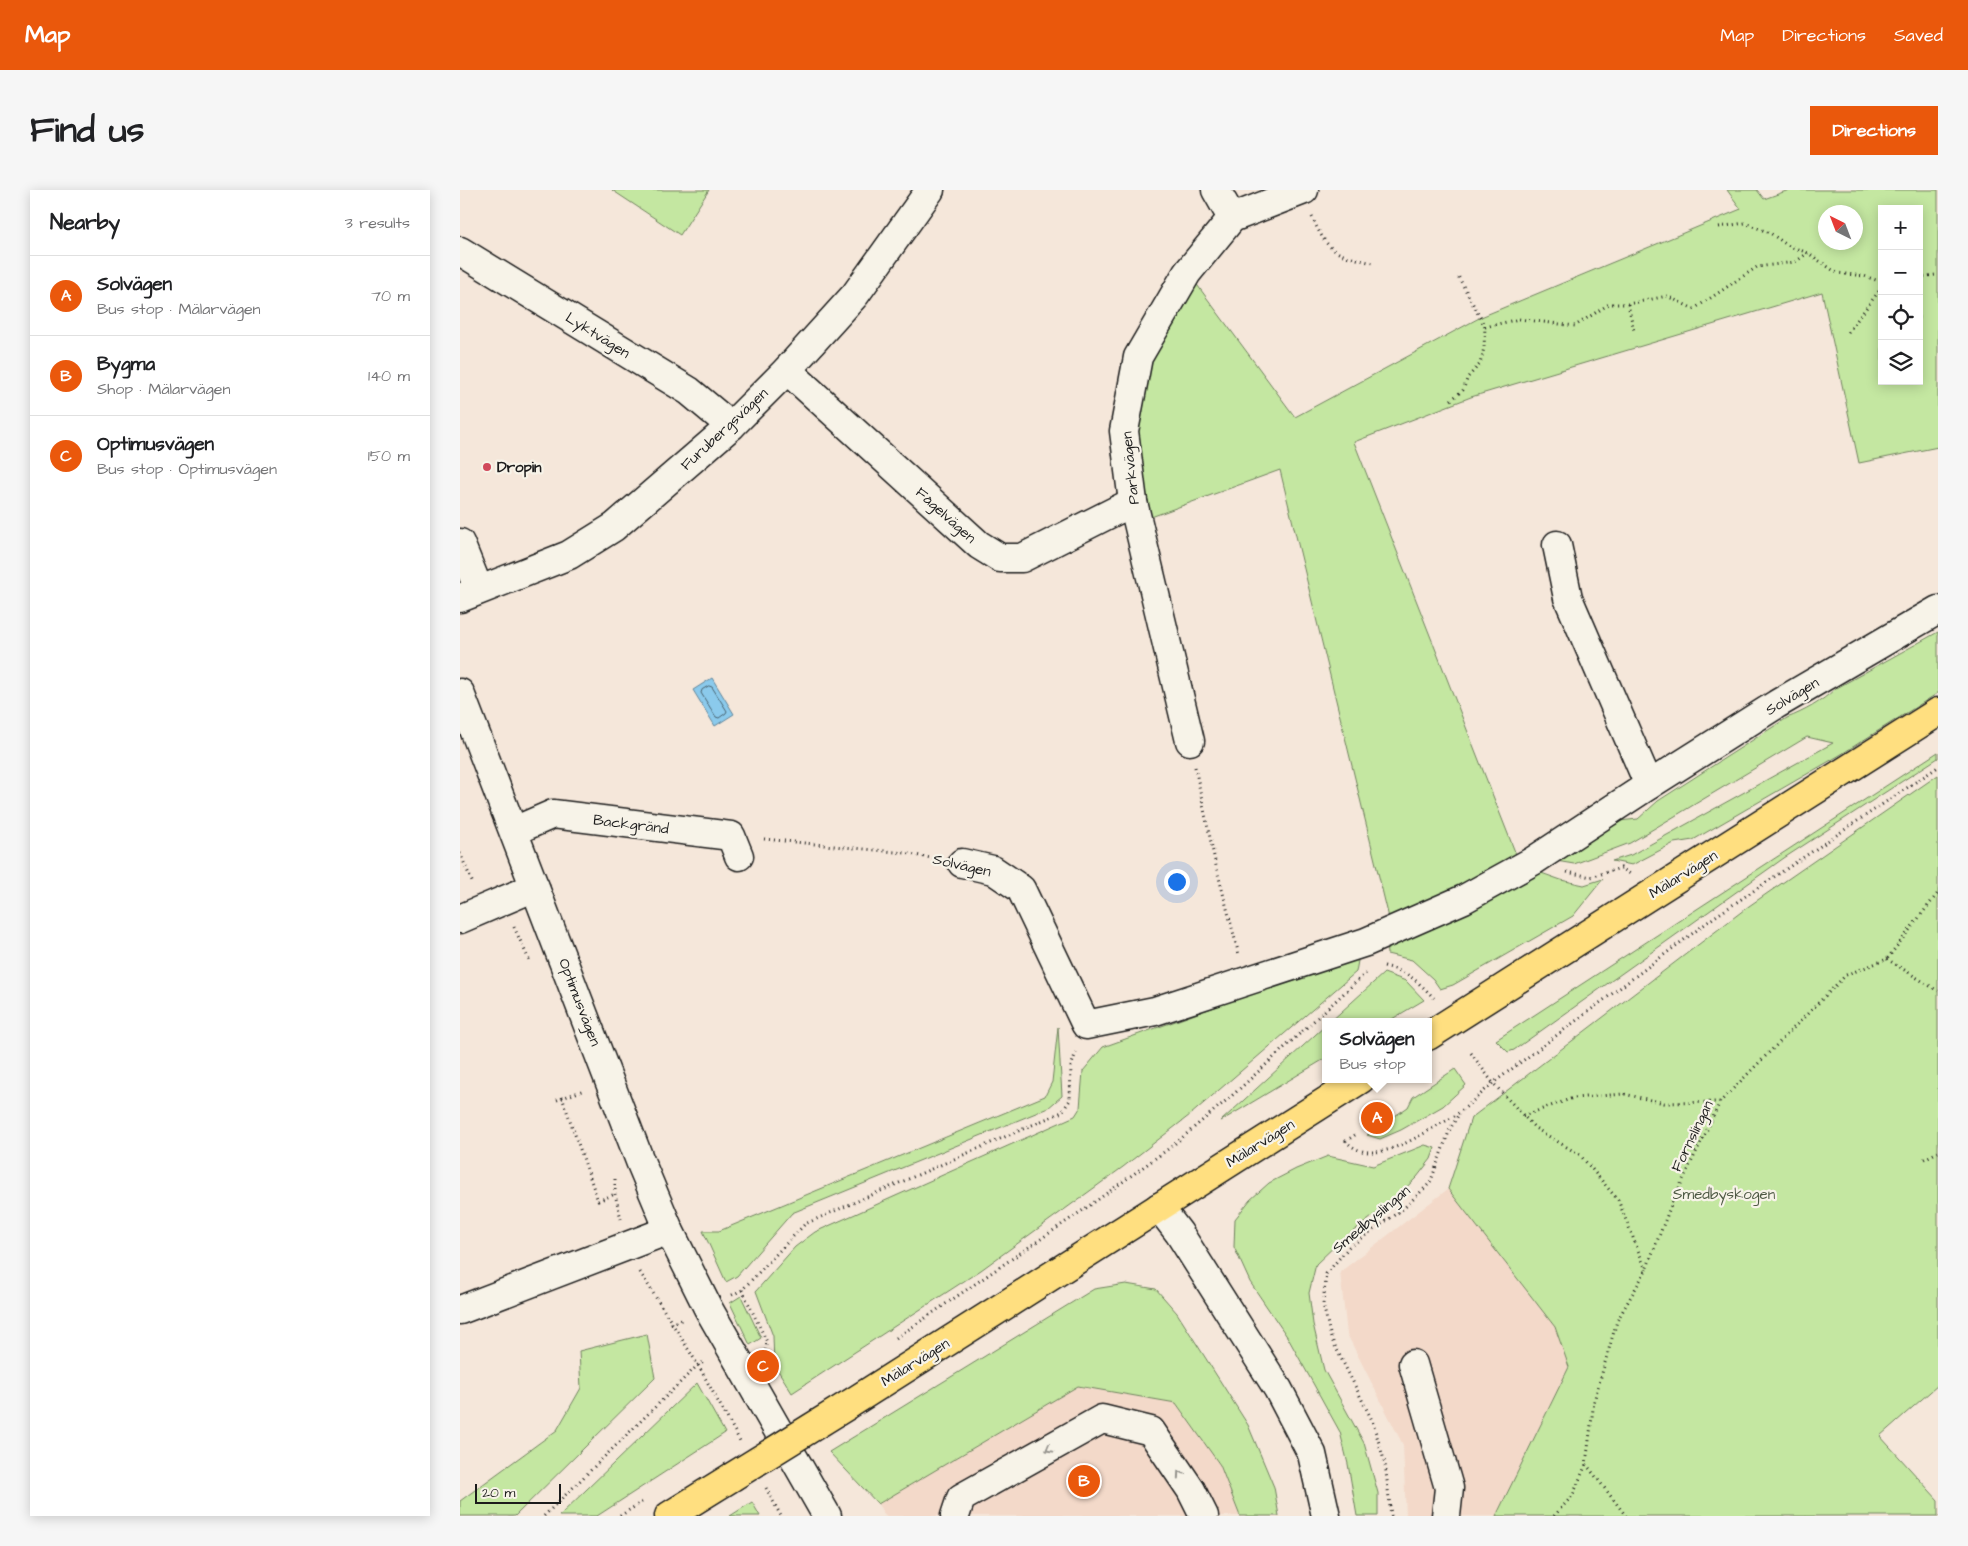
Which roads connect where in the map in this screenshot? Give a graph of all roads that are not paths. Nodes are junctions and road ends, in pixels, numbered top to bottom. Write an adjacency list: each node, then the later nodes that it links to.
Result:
1 (930, 190): 6 (street, Furubergsvägen)
2 (1216, 190): 4 (street)
3 (1304, 190): 4 (street)
4 (1232, 218): 8 (street, Parkvägen)
5 (460, 251): 7 (street, Lyktvägen)
6 (786, 370): 7 (street, Furubergsvägen); 8 (street, Fågelvägen)
7 (731, 426): 11 (street, Furubergsvägen)
8 (1133, 502): 15 (street, Parkvägen)
9 (460, 543): 11 (street)
10 (1557, 545): 16 (street)
11 (470, 594)
12 (1938, 610): 16 (street, Solvägen)
13 (460, 693): 17 (street, Optimusvägen)
14 (1938, 712): 22 (main road, Mälarvägen)
15 (1190, 742)
16 (1648, 785): 19 (street, Solvägen)
17 (514, 831): 18 (street, Backgränd); 20 (street, Optimusvägen)
18 (735, 846)
19 (962, 863)
20 (535, 887): 21 (street); 25 (street, Optimusvägen)
21 (460, 919)
22 (1432, 1033)
23 (1354, 1083): 24 (main road, Mälarvägen)
24 (1159, 1207): 28 (main road, Mälarvägen, bridge); 32 (street)
25 (669, 1230): 26 (street); 29 (street, Optimusvägen)
26 (460, 1310)
27 (1413, 1364): 33 (street)
28 (670, 1516)
29 (827, 1516)
30 (954, 1516): 31 (street, one-way to 30)
31 (1204, 1516)
32 (1326, 1516)
33 (1446, 1516)

